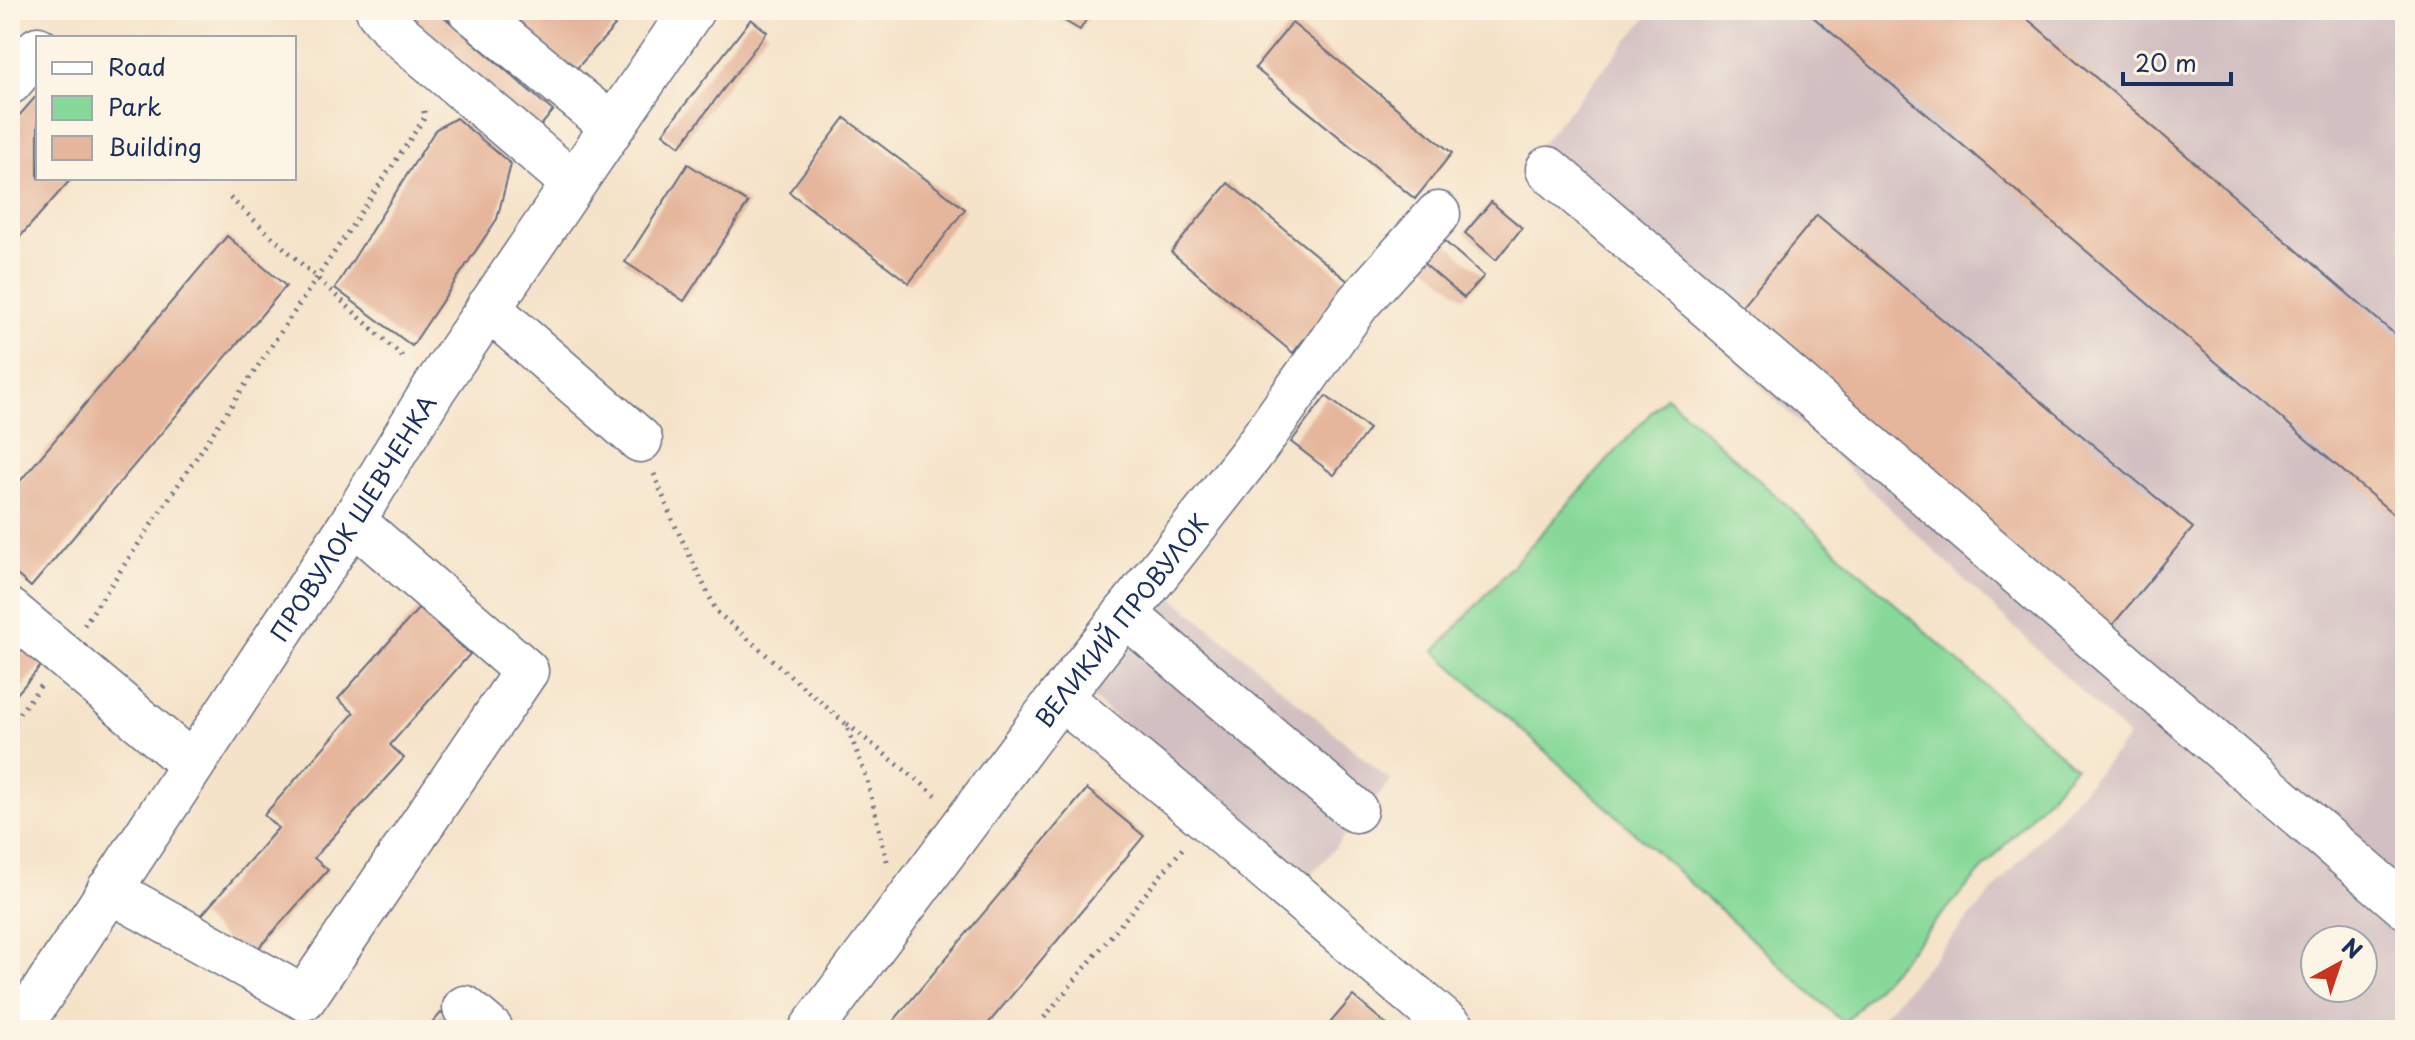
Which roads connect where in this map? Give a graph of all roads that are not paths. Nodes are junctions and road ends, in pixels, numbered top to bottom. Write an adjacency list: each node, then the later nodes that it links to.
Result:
1 (378, 10): 8 (street)
2 (470, 10): 6 (street)
3 (692, 10): 6 (street, ПРОВУЛОК ШЕВЧЕНКА)
4 (36, 52): 5 (street)
5 (10, 82)
6 (612, 126): 8 (street, ПРОВУЛОК ШЕВЧЕНКА)
7 (1548, 169): 19 (street)
8 (573, 183): 10 (street, ПРОВУЛОК ШЕВЧЕНКА)
9 (1438, 214): 14 (street, ВЕЛИКИЙ ПРОВУЛОК)
10 (488, 308): 11 (street); 12 (street, ПРОВУЛОК ШЕВЧЕНКА)
11 (640, 440)
12 (353, 521): 16 (street, ПРОВУЛОК ШЕВЧЕНКА); 18 (street)
13 (10, 611): 16 (street)
14 (1125, 614): 15 (street, ВЕЛИКИЙ ПРОВУЛОК); 17 (street)
15 (1060, 697): 21 (street, ВЕЛИКИЙ ПРОВУЛОК); 22 (street)
16 (192, 764): 18 (street, ПРОВУЛОК ШЕВЧЕНКА)
17 (1355, 810)
18 (109, 890): 20 (street, ПРОВУЛОК ШЕВЧЕНКА)
19 (2405, 906)
20 (18, 1030)
21 (811, 1030)
22 (1454, 1030)

